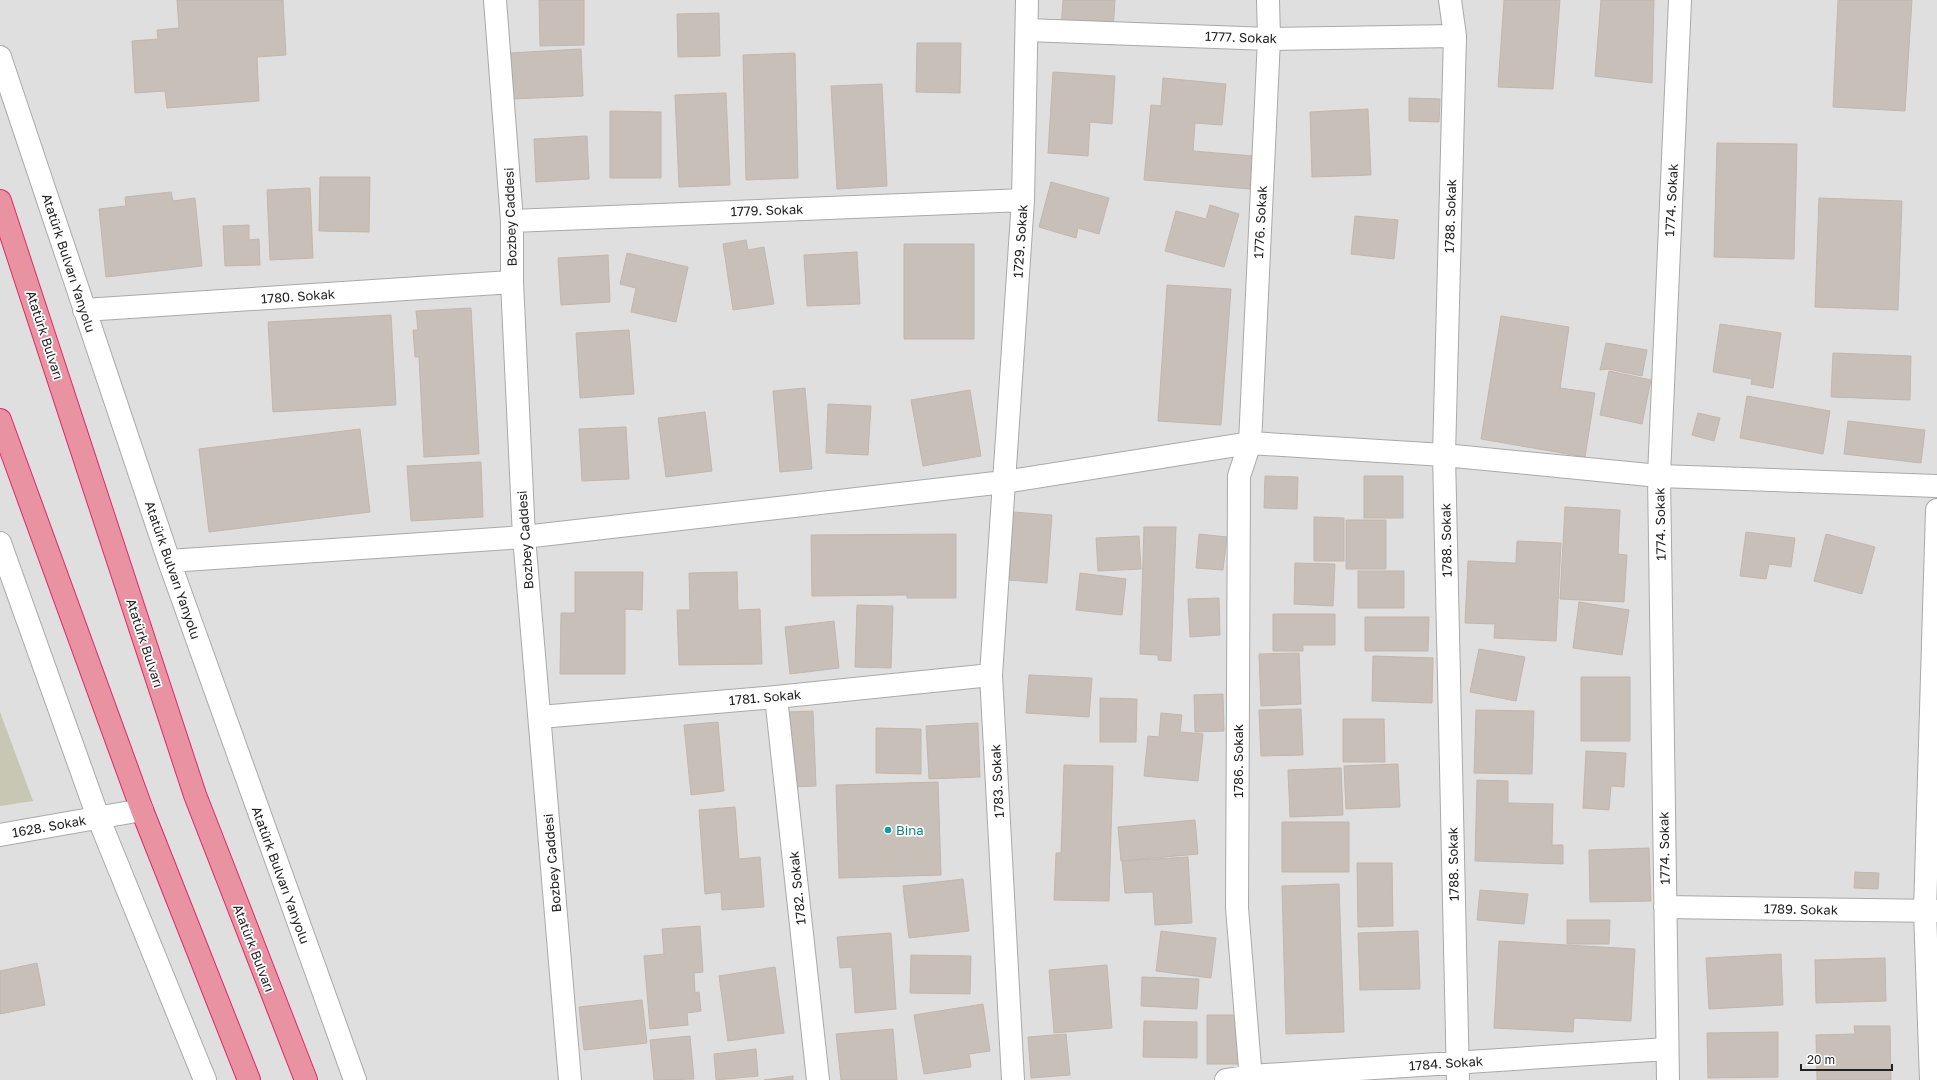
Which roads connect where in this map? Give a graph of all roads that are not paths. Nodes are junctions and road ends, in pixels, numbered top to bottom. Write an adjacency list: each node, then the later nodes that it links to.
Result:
1 (495, 0): 12 (street, Bozbey Caddesi)
2 (1027, 0): 6 (street, 1729. Sokak)
3 (1268, 0): 8 (street, 1776. Sokak)
4 (1450, 0): 7 (street, 1788. Sokak)
5 (1680, 0): 18 (street, 1774. Sokak)
6 (1027, 30): 8 (street, 1777. Sokak); 10 (street, 1729. Sokak)
7 (1455, 36): 8 (street, 1777. Sokak); 17 (street, 1788. Sokak)
8 (1269, 39): 16 (street, 1776. Sokak)
9 (0, 56): 14 (street, Atatürk Bulvarı Yanyolu)
10 (1023, 200): 12 (street, 1779. Sokak); 19 (street, 1729. Sokak)
11 (0, 201): 38 (highway, Atatürk Bulvarı)
12 (512, 221): 13 (street, Bozbey Caddesi)
13 (512, 282): 14 (street, 1780. Sokak); 22 (street, Bozbey Caddesi)
14 (84, 310): 24 (street, Atatürk Bulvarı Yanyolu)
15 (0, 420): 28 (highway)
16 (1250, 443): 17 (street); 19 (street); 35 (street, 1786. Sokak)
17 (1444, 455): 18 (street); 34 (street, 1788. Sokak)
18 (1659, 476): 20 (street); 31 (street, 1774. Sokak)
19 (1004, 482): 22 (street); 25 (street, 1783. Sokak)
20 (1937, 486)
21 (1937, 510): 32 (street)
22 (524, 537): 24 (street); 27 (street, Bozbey Caddesi)
23 (0, 543): 29 (street)
24 (169, 561): 39 (street, Atatürk Bulvarı Yanyolu)
25 (991, 675): 26 (street, 1781. Sokak); 42 (street, 1783. Sokak)
26 (776, 697): 27 (street, 1781. Sokak); 41 (street, 1782. Sokak)
27 (540, 717): 40 (street, Bozbey Caddesi)
28 (142, 810): 29 (street, 1628. Sokak); 37 (highway)
29 (98, 817): 30 (street, 1628. Sokak); 36 (street)
30 (0, 835)
31 (1665, 907): 32 (street, 1789. Sokak); 33 (street, 1774. Sokak)
32 (1931, 911): 45 (street)
33 (1667, 1049): 34 (street, 1784. Sokak); 44 (street, 1774. Sokak)
34 (1457, 1071): 35 (street, 1784. Sokak)
35 (1251, 1078): 43 (street, 1784. Sokak)
36 (205, 1080)
37 (249, 1080)
38 (306, 1080)
39 (354, 1080)
40 (570, 1080)
41 (818, 1080)
42 (1013, 1080)
43 (1226, 1080)
44 (1668, 1080)
45 (1931, 1080)

